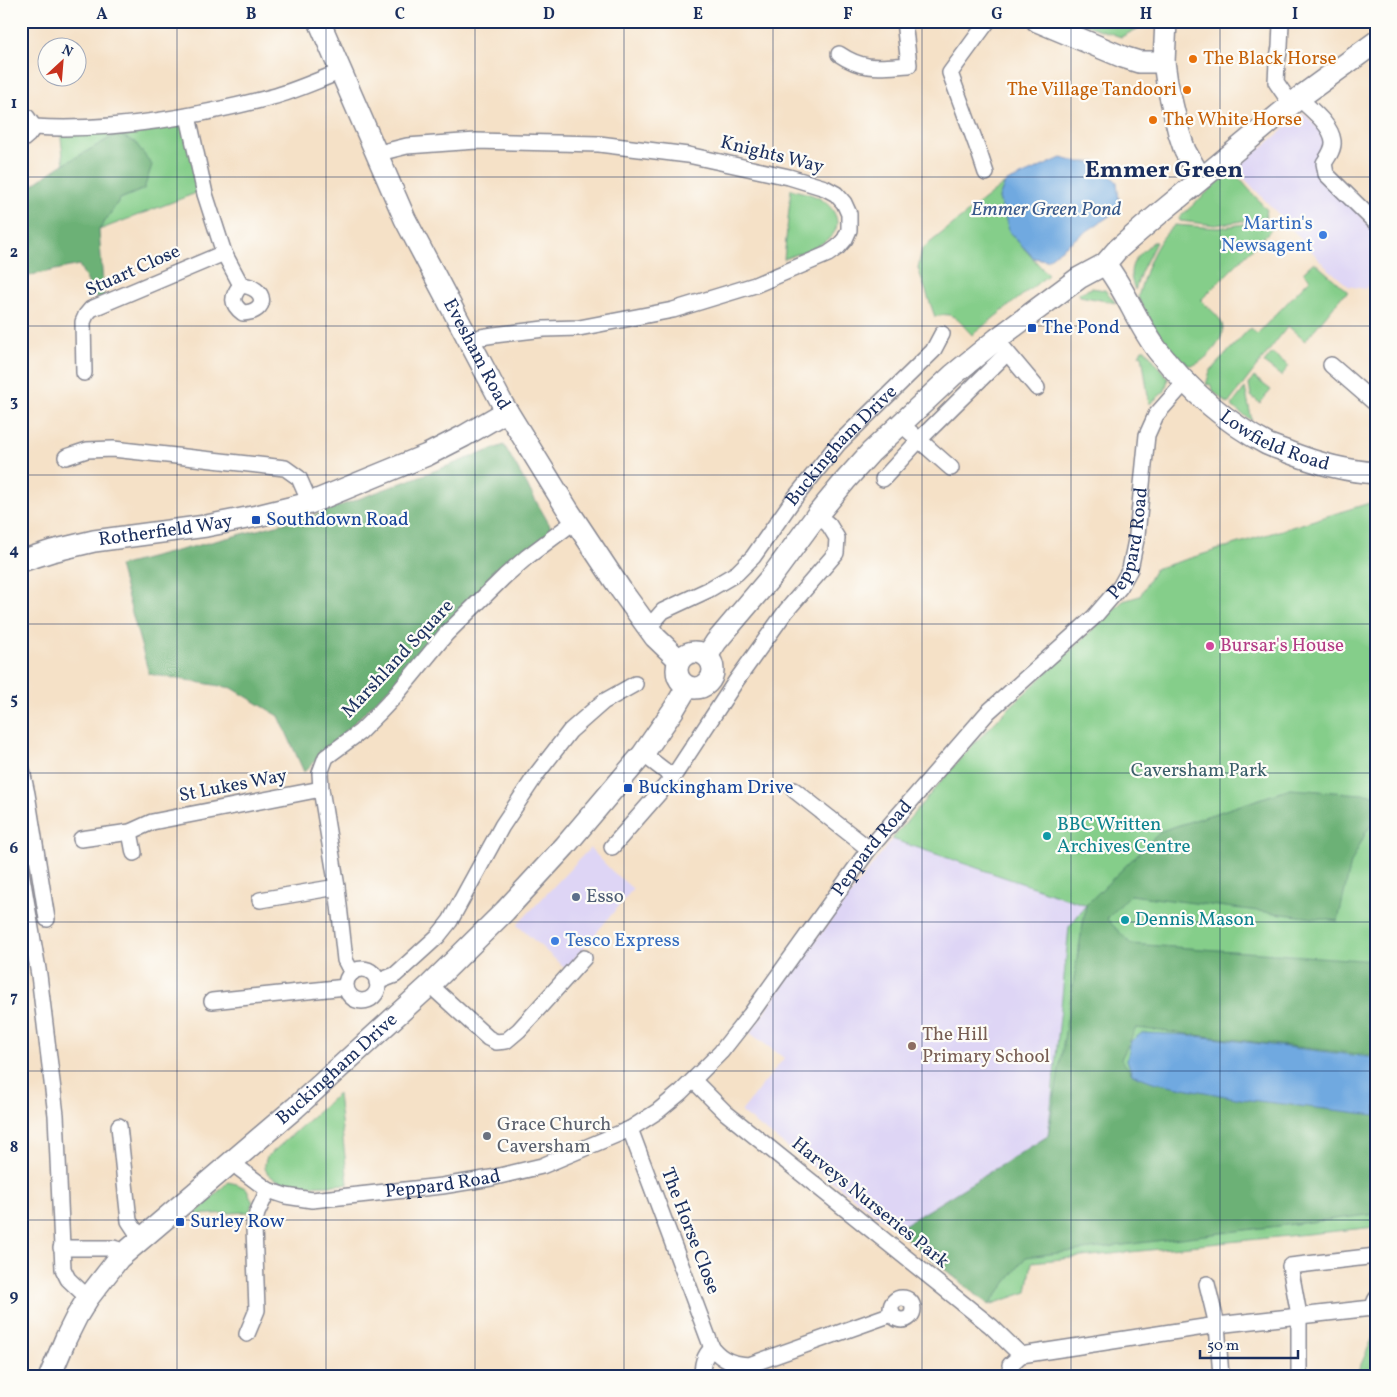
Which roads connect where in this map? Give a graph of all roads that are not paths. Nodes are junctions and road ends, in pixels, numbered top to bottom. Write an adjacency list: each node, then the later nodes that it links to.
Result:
1 (319, 21): 10 (main road, Evesham Road)
2 (904, 21): 8 (street)
3 (988, 21): 17 (street)
4 (1038, 21): 9 (main road)
5 (1166, 21): 9 (main road)
6 (1281, 23): 11 (street)
7 (1376, 42): 11 (main road)
8 (839, 54)
9 (1164, 62): 18 (main road)
10 (340, 72): 13 (street); 16 (main road, Evesham Road)
11 (1295, 101): 18 (main road); 19 (street)
12 (21, 114): 14 (street)
13 (188, 116): 14 (street); 20 (street)
14 (34, 127): 15 (street)
15 (21, 141)
16 (375, 154): 24 (main road, Evesham Road); 24 (street, Knights Way)
17 (986, 173)
18 (1202, 180): 21 (main road)
19 (1376, 223)
20 (224, 253): 22 (street); 27 (street, Stuart Close)
21 (1105, 264): 25 (main road, Buckingham Drive); 28 (main road)
22 (241, 285)
23 (942, 334): 42 (street, Buckingham Drive)
24 (471, 343): 31 (main road, Evesham Road)
25 (1002, 347): 29 (street); 32 (main road, Buckingham Drive); 33 (street)
26 (1331, 365): 30 (street)
27 (84, 373)
28 (1188, 383): 36 (main road, Lowfield Road); 56 (street, Peppard Road)
29 (1037, 388)
30 (1376, 404)
31 (507, 410): 38 (main road); 40 (main road, Evesham Road)
32 (901, 424): 33 (street); 39 (main road, Buckingham Drive)
33 (919, 440): 35 (street); 37 (street)
34 (66, 457): 38 (street)
35 (951, 468)
36 (1376, 474)
37 (883, 479)
38 (310, 503): 41 (main road, Rotherfield Way)
39 (817, 515): 43 (main road, Buckingham Drive); 49 (street, Buckingham Drive)
40 (575, 521): 42 (main road, Evesham Road); 50 (street, Marshland Square)
41 (21, 561)
42 (648, 628): 44 (main road, Evesham Road)
43 (707, 656): 44 (main road); 46 (main road)
44 (679, 660): 46 (main road)
45 (635, 684): 64 (street, Buckingham Drive)
46 (687, 686): 47 (main road, Buckingham Drive)
47 (643, 754): 49 (street); 65 (main road, Buckingham Drive)
48 (21, 766): 52 (street)
49 (673, 776): 55 (street, Buckingham Drive)
50 (321, 789): 53 (street, St Lukes Way); 59 (street, Marshland Square)
51 (794, 790): 56 (street)
52 (24, 795): 61 (street)
53 (130, 832): 54 (street, St Lukes Way); 57 (street)
54 (81, 839)
55 (612, 847)
56 (869, 849): 68 (street, Peppard Road)
57 (134, 853)
58 (21, 871): 74 (street)
59 (337, 887): 60 (street); 63 (street, Marshland Square)
60 (260, 900)
61 (47, 919)
62 (584, 958): 65 (street)
63 (352, 973): 64 (street); 66 (street)
64 (377, 982): 66 (street)
65 (430, 985): 71 (main road, Buckingham Drive)
66 (346, 987): 67 (street)
67 (212, 1001)
68 (694, 1081): 70 (street, Peppard Road); 84 (street, Harveys Nurseries Park)
69 (119, 1126): 73 (street)
70 (630, 1129): 72 (street, Peppard Road); 83 (street, The Horse Close)
71 (234, 1161): 72 (street, Peppard Road); 73 (main road)
72 (268, 1190): 82 (street)
73 (134, 1246): 74 (street); 77 (main road)
74 (61, 1248): 77 (street)
75 (1376, 1256): 80 (street)
76 (1207, 1284): 81 (street)
77 (88, 1298): 86 (main road)
78 (1376, 1299): 80 (street)
79 (892, 1314): 85 (street)
80 (1299, 1315): 81 (street); 90 (street)
81 (1217, 1325): 84 (street); 89 (street)
82 (247, 1334)
83 (712, 1348): 85 (street); 87 (street)
84 (1021, 1355): 88 (street)
85 (748, 1371)
86 (50, 1376)
87 (703, 1376)
88 (1012, 1376)
89 (1221, 1376)
90 (1299, 1376)

